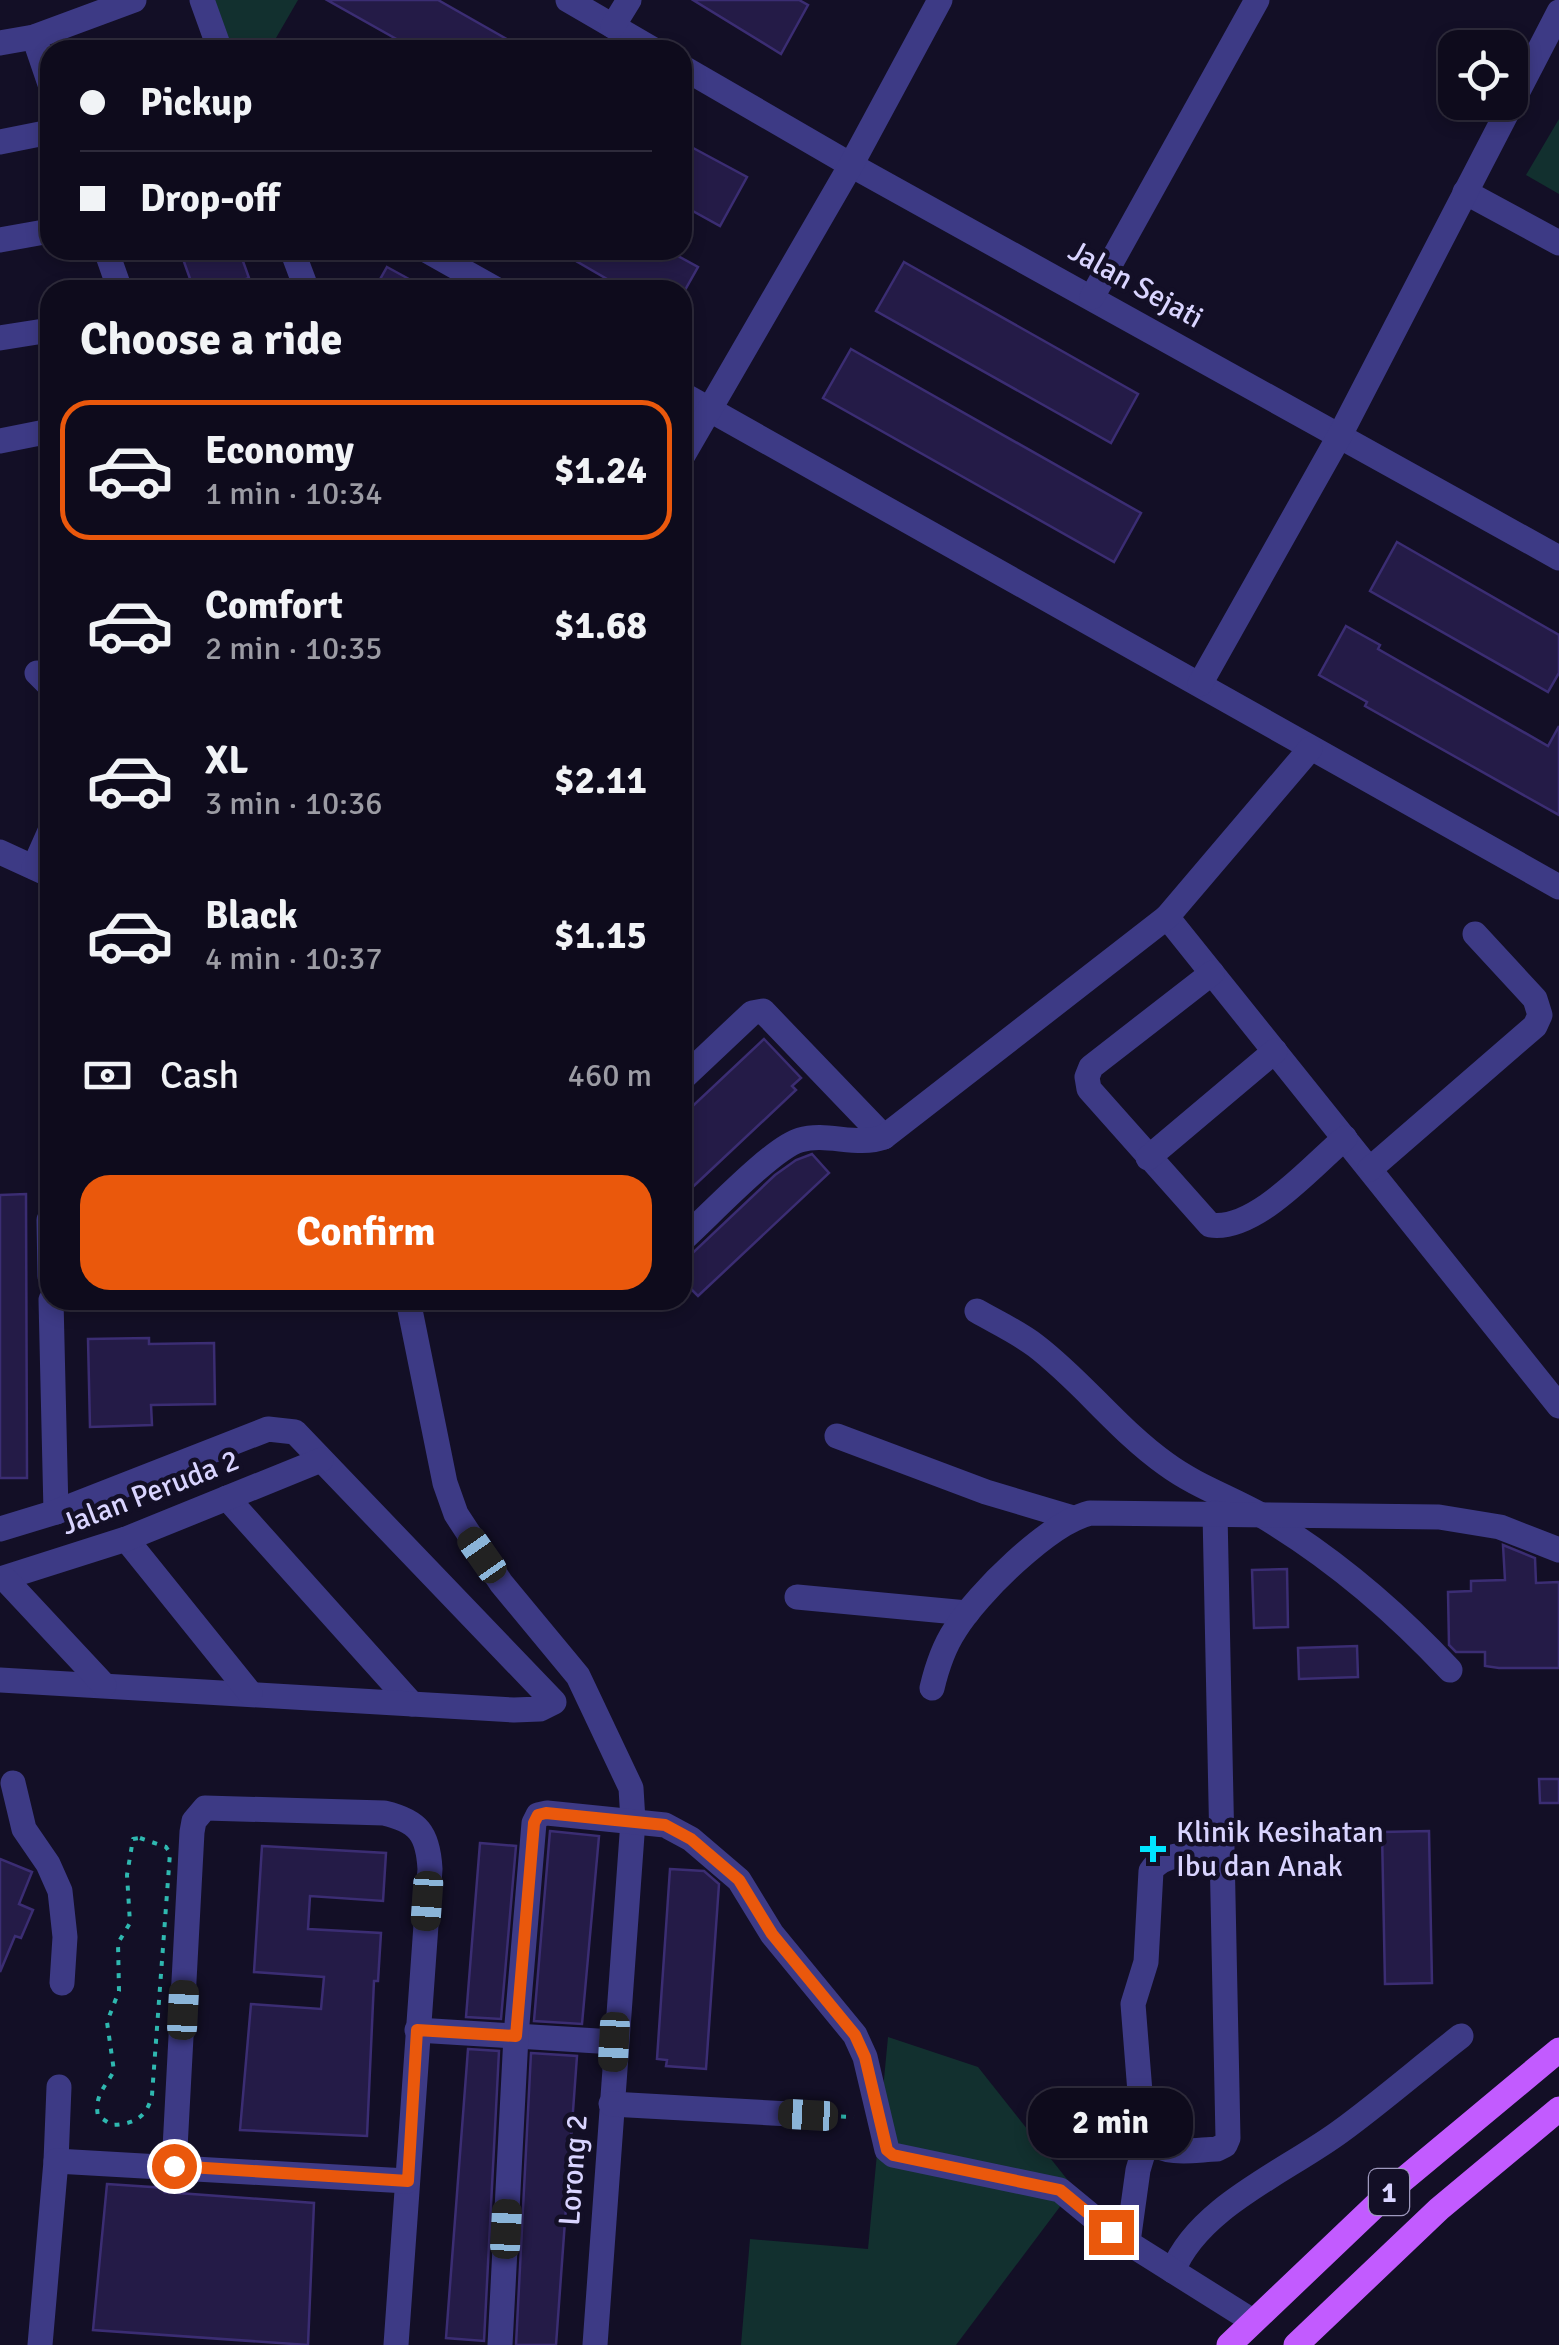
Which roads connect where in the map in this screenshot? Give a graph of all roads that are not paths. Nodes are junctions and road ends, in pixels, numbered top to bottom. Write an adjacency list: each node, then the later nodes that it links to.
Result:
1 (134, 0): 9 (street)
2 (202, 0): 10 (street)
3 (568, 0): 8 (street)
4 (629, 0): 8 (street)
5 (940, 0): 17 (street)
6 (1257, 0): 24 (street)
7 (1559, 12): 18 (street)
8 (614, 26): 11 (street)
9 (34, 38): 12 (street); 13 (street)
10 (216, 40)
11 (637, 40)
12 (0, 43)
13 (40, 55)
14 (692, 73): 17 (street, Jalan Sejati)
15 (40, 134): 16 (street)
16 (0, 142)
17 (851, 165): 24 (street, Jalan Sejati); 28 (street)
18 (1465, 192): 21 (street); 30 (street)
19 (40, 233): 20 (street)
20 (0, 240)
21 (1559, 243)
22 (444, 260): 23 (street)
23 (479, 280)
24 (1092, 297): 30 (street, Jalan Sejati)
25 (40, 332): 26 (street)
26 (0, 338)
27 (692, 400): 28 (street)
28 (710, 410): 32 (street); 34 (street)
29 (40, 434): 31 (street)
30 (1340, 434): 33 (street, Jalan Sejati); 34 (street)
31 (0, 440)
32 (692, 440)
33 (1559, 558)
34 (1200, 684): 35 (street)
35 (1310, 749): 38 (street); 39 (street)
36 (0, 852): 37 (street)
37 (40, 870)
38 (1559, 887)
39 (1167, 918): 41 (street); 44 (street)
40 (1475, 934): 47 (street)
41 (1212, 972): 42 (street); 46 (street)
42 (1275, 1051): 45 (street); 46 (street)
43 (692, 1070): 44 (street)
44 (884, 1137): 48 (street)
45 (1345, 1138): 46 (street); 47 (street)
46 (1148, 1158)
47 (1370, 1169): 52 (street)
48 (692, 1231)
49 (50, 1310): 56 (street)
50 (410, 1310): 74 (street, Lorong 2)
51 (976, 1311): 58 (street)
52 (1559, 1406)
53 (838, 1436): 59 (street)
54 (322, 1460): 55 (street, Jalan Peruda 2); 56 (street); 71 (street)
55 (227, 1498): 61 (street, Jalan Peruda 2); 71 (street)
56 (56, 1512): 60 (street)
57 (1215, 1513): 58 (street); 59 (street); 75 (street)
58 (1259, 1514): 62 (street); 66 (street)
59 (1073, 1518): 65 (street)
60 (0, 1529)
61 (126, 1539): 63 (street, Jalan Peruda 2); 70 (street)
62 (1559, 1550)
63 (2, 1579): 68 (street)
64 (798, 1597): 65 (street)
65 (967, 1614): 69 (street)
66 (1450, 1670)
67 (0, 1680): 68 (street)
68 (104, 1685): 70 (street)
69 (932, 1688)
70 (250, 1693): 71 (street)
71 (412, 1704)
72 (7, 1782): 73 (street); 76 (street)
73 (41, 1784)
74 (633, 1822): 78 (street); 80 (street, Lorong 2); 90 (street)
75 (1222, 1856): 86 (street); 86 (street)
76 (62, 1982)
77 (417, 2030): 78 (street); 88 (street); 89 (street)
78 (516, 2036): 80 (street); 95 (street)
79 (1461, 2036): 91 (street)
80 (614, 2042): 83 (street, Lorong 2)
81 (1559, 2050): 92 (main road, 1)
82 (59, 2087): 87 (street)
83 (611, 2104): 85 (street); 96 (street, Lorong 2)
84 (1559, 2110): 98 (main road, 1)
85 (808, 2115)
86 (1148, 2140): 90 (street)
87 (56, 2161): 88 (street); 93 (street)
88 (174, 2166): 89 (street)
89 (408, 2181): 94 (street)
90 (1128, 2242): 91 (street)
91 (1173, 2271): 92 (street)
92 (1252, 2320): 97 (main road, 1)
93 (40, 2345)
94 (396, 2345)
95 (500, 2345)
96 (595, 2345)
97 (1229, 2345)
98 (1296, 2345)

